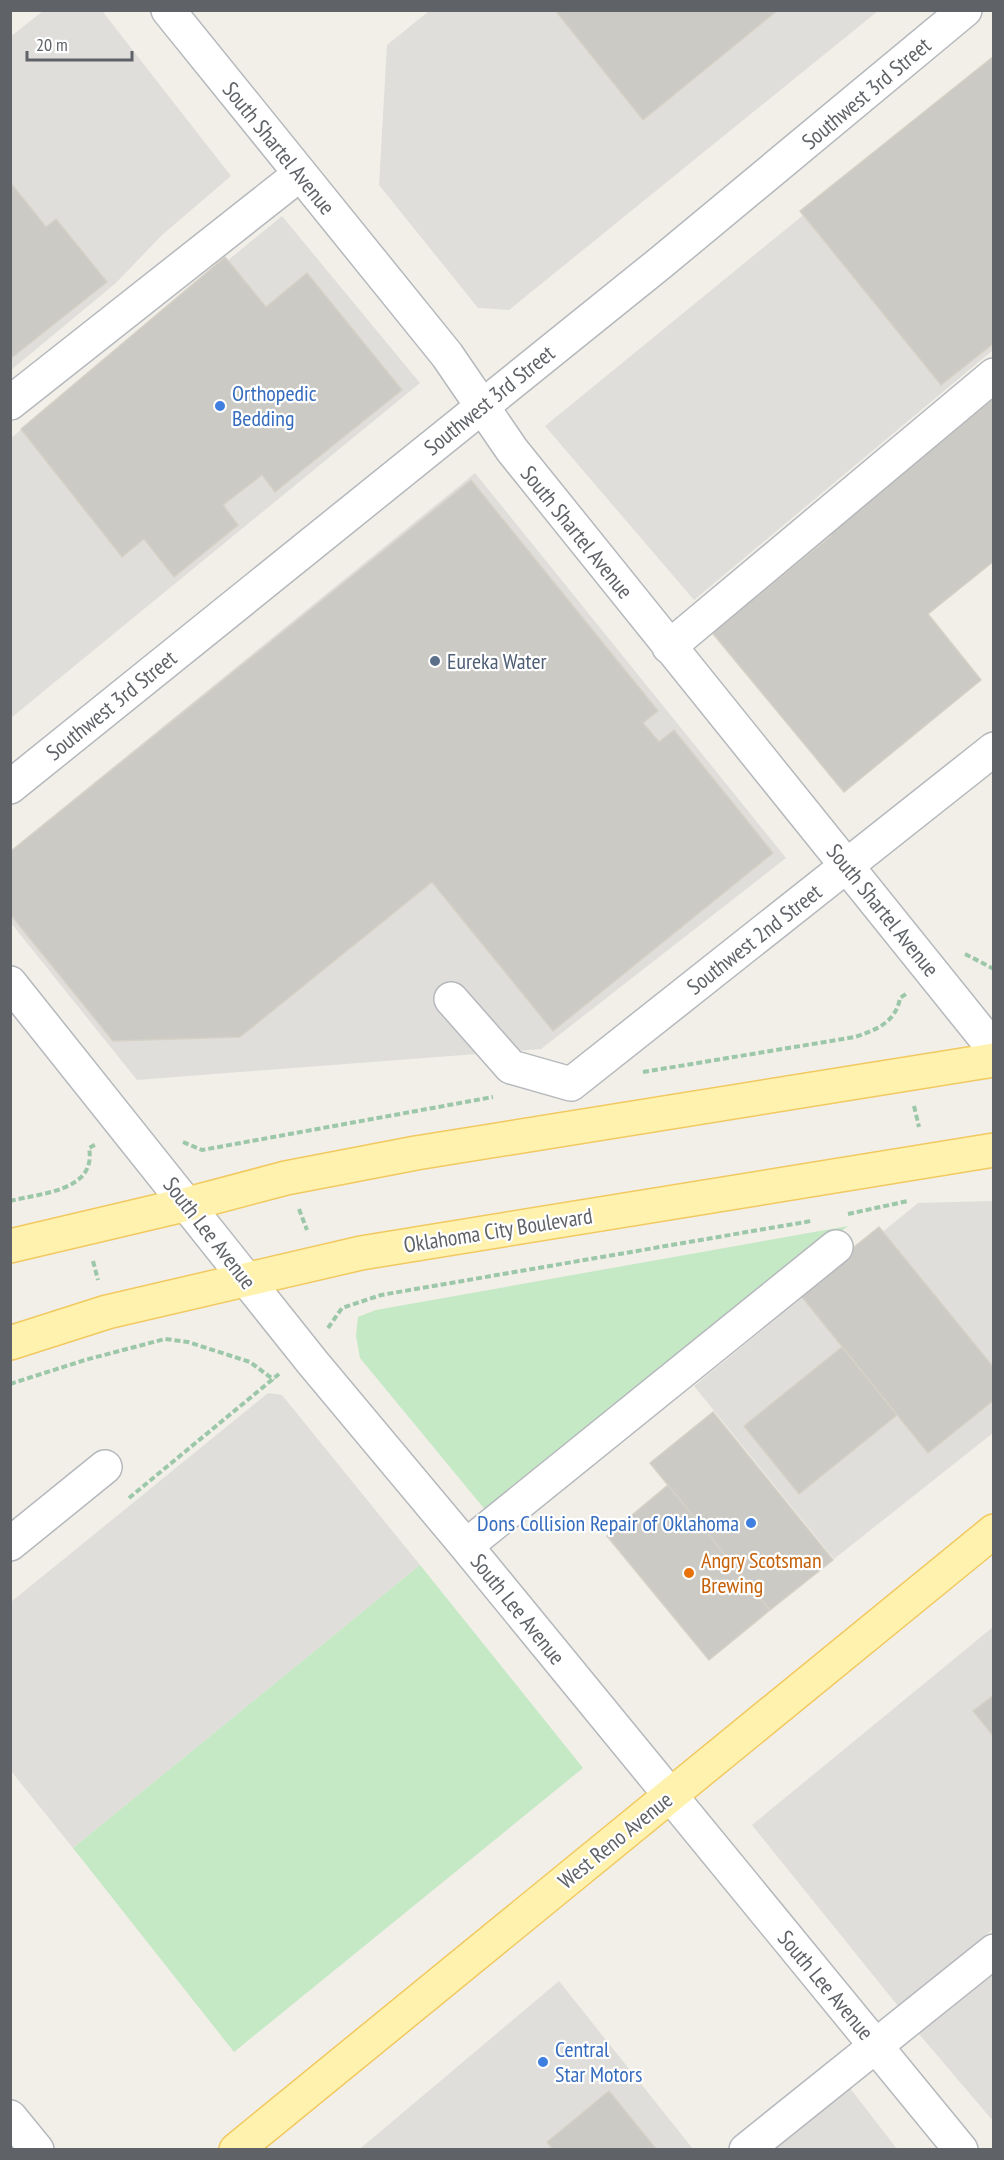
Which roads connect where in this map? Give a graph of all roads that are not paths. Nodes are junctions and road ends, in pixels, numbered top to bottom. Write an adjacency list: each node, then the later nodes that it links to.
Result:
1 (168, 10): 3 (street, South Shartel Avenue)
2 (965, 10): 6 (street, Southwest 3rd Street)
3 (300, 174): 5 (street); 6 (street, South Shartel Avenue)
4 (993, 375): 7 (street)
5 (10, 403)
6 (481, 405): 7 (street, South Shartel Avenue); 9 (street, Southwest 3rd Street)
7 (669, 647): 10 (street, South Shartel Avenue)
8 (993, 749): 10 (street, Southwest 2nd Street)
9 (10, 787)
10 (848, 865): 12 (street, Southwest 2nd Street); 13 (street, South Shartel Avenue)
11 (13, 991): 16 (street, South Lee Avenue)
12 (451, 999)
13 (993, 1049)
14 (993, 1060): 16 (main road)
15 (993, 1150): 19 (main road, Oklahoma City Boulevard)
16 (188, 1204): 18 (main road); 19 (street, South Lee Avenue)
17 (836, 1232): 24 (street)
18 (10, 1246)
19 (247, 1280): 20 (main road, Oklahoma City Boulevard); 24 (street, South Lee Avenue)
20 (10, 1343)
21 (105, 1467): 23 (street)
22 (993, 1531): 25 (main road, West Reno Avenue)
23 (10, 1544)
24 (466, 1546): 25 (street, South Lee Avenue)
25 (670, 1796): 27 (street, South Lee Avenue); 30 (main road, West Reno Avenue)
26 (993, 1950): 27 (street)
27 (876, 2044): 31 (street); 32 (street, South Lee Avenue)
28 (10, 2117): 29 (street)
29 (37, 2150)
30 (236, 2150)
31 (746, 2150)
32 (961, 2150)

